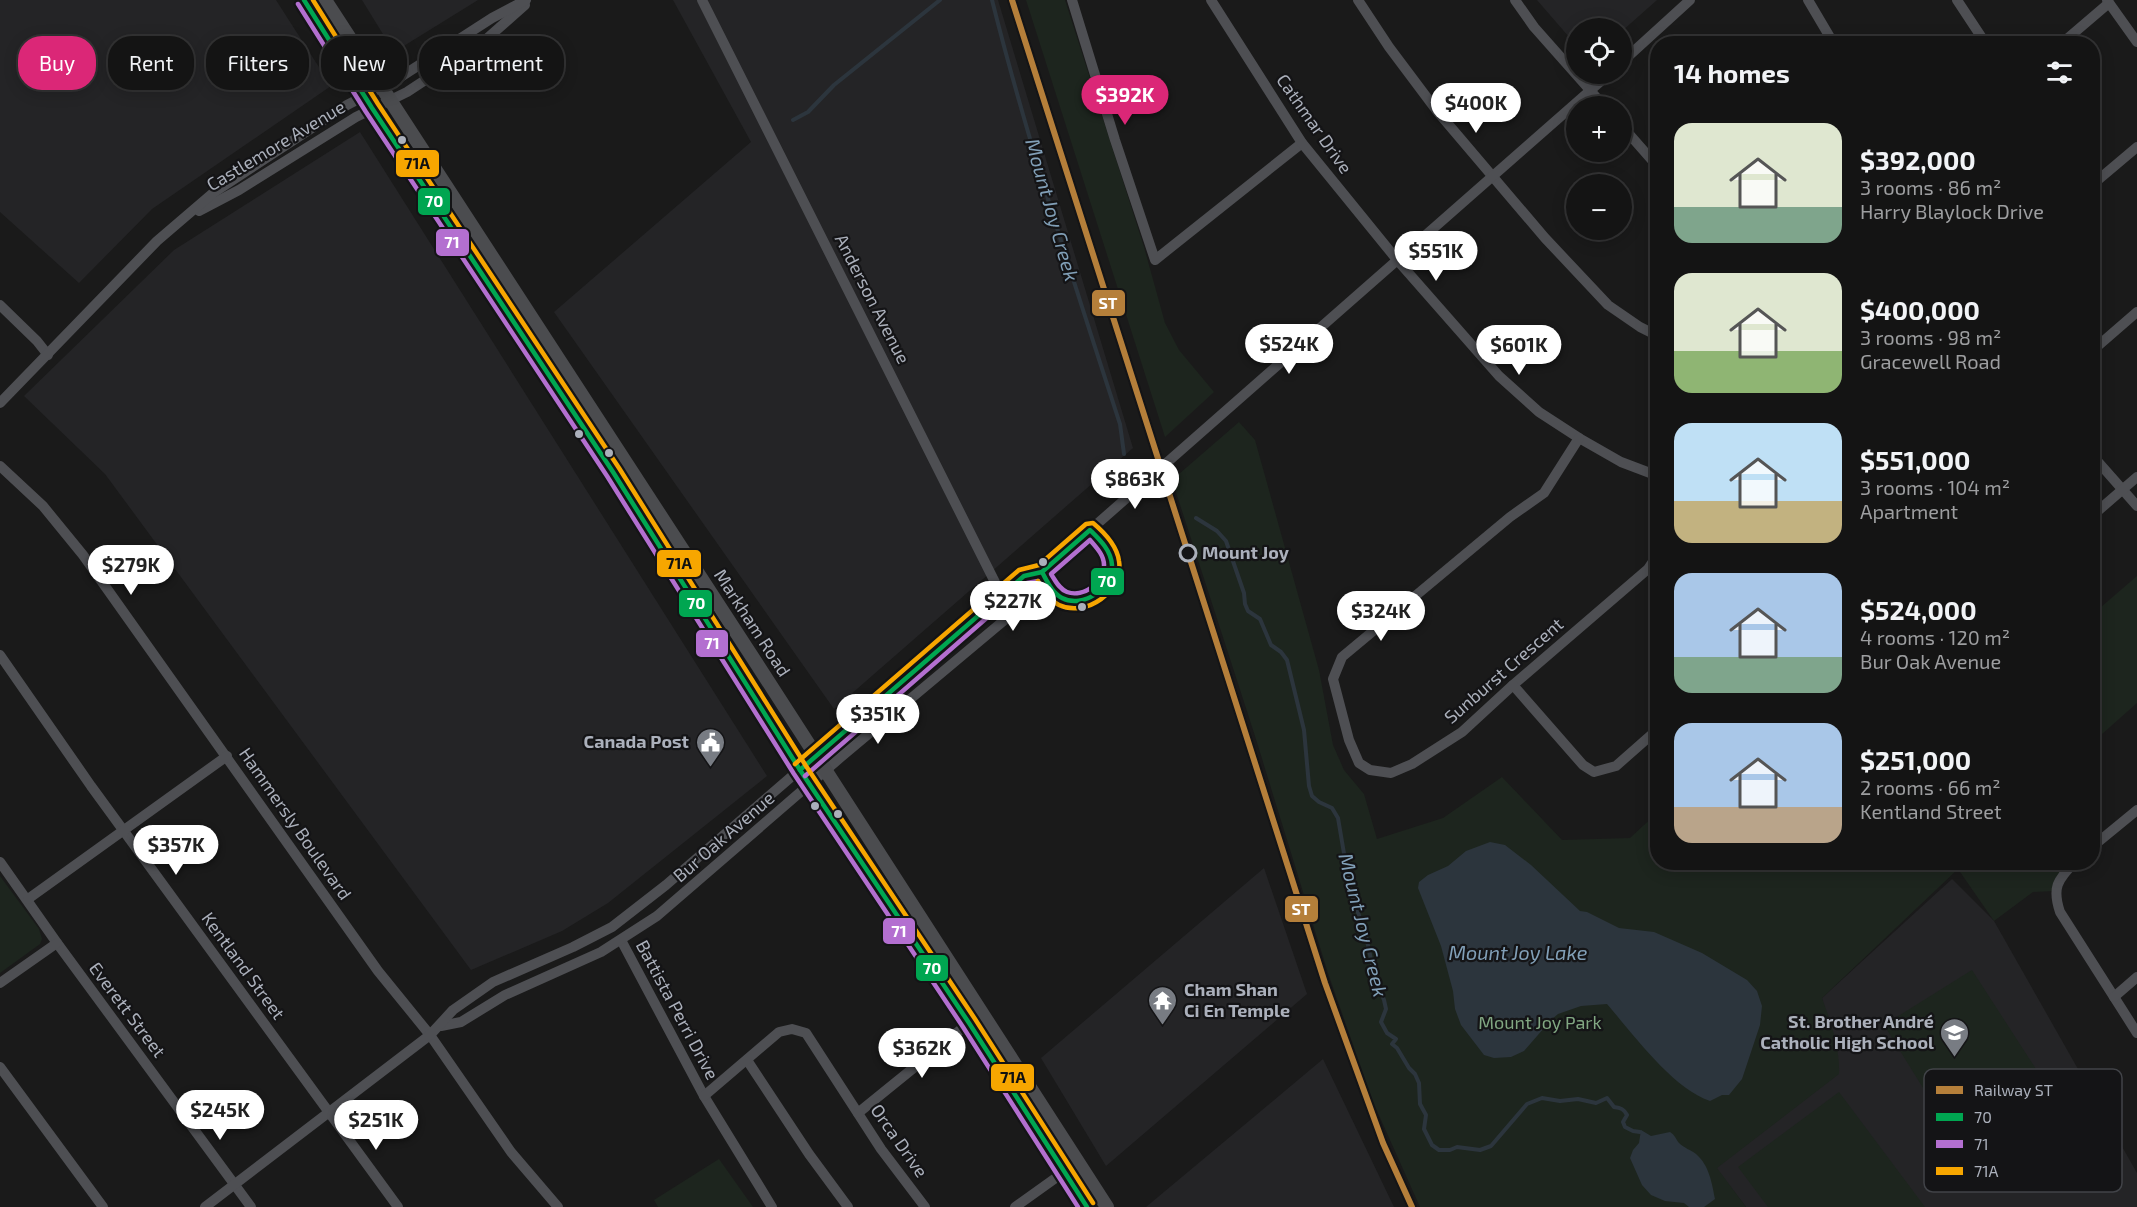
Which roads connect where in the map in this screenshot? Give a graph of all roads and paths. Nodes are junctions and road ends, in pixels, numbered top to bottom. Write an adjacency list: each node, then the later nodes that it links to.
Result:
1 (304, 0): 27 (main road, Markham Road)
2 (325, 0): 14 (main road, Markham Road)
3 (526, 0): 22 (street, Castlemore Avenue)
4 (531, 0): 29 (street, Castlemore Avenue)
5 (702, 0): 55 (street, Anderson Avenue)
6 (1072, 0): 32 (street)
7 (1211, 0): 32 (street, Cathmar Drive)
8 (1358, 0): 35 (street)
9 (1515, 0): 26 (street)
10 (1690, 0): 16 (street)
11 (1808, 0): 17 (street)
12 (1957, 0): 18 (street)
13 (2108, 2): 19 (street); 20 (street)
14 (348, 36)
15 (1650, 36): 21 (street)
16 (1651, 36)
17 (1829, 36)
18 (1981, 36)
19 (2070, 36)
20 (2137, 42)
21 (1632, 53)
22 (407, 73)
23 (1597, 84): 26 (street, Bur Oak Avenue)
24 (375, 90): 27 (street, Castlemore Avenue)
25 (383, 90): 29 (main road, Markham Road)
26 (1590, 90): 28 (street); 35 (street, Bur Oak Avenue)
27 (364, 96): 30 (main road, Markham Road); 37 (street, Castlemore Avenue)
28 (1595, 96)
29 (389, 99): 30 (street, Castlemore Avenue); 60 (main road, Markham Road)
30 (372, 108): 37 (street, Castlemore Avenue); 62 (main road, Markham Road)
31 (1632, 137): 34 (street)
32 (1302, 143): 38 (street, Cathmar Drive)
33 (2137, 147): 36 (street)
34 (1650, 158)
35 (1494, 176): 38 (street, Bur Oak Avenue); 41 (street)
36 (2100, 178)
37 (186, 218): 43 (street, Castlemore Avenue)
38 (1398, 261): 45 (street, Cathmar Drive); 54 (street, Bur Oak Avenue)
39 (0, 305): 43 (street)
40 (2137, 312): 42 (street)
41 (1650, 332)
42 (2100, 344)
43 (48, 355): 44 (street, Castlemore Avenue)
44 (0, 403)
45 (1579, 438): 48 (street, Cathmar Drive); 58 (street, Sunburst Crescent)
46 (2100, 464): 50 (street)
47 (0, 466): 61 (street, Hammersly Boulevard)
48 (1650, 473)
49 (2137, 477): 50 (street)
50 (2122, 490): 51 (street); 52 (street)
51 (2137, 506)
52 (2100, 509)
53 (1650, 566): 58 (street, Sunburst Crescent)
54 (1042, 572): 55 (street, Bur Oak Avenue); 56 (street, Bur Oak Avenue)
55 (1002, 595): 56 (street, Anderson Avenue); 60 (street, Bur Oak Avenue)
56 (1011, 614): 63 (street, Bur Oak Avenue)
57 (0, 656): 66 (street, Kentland Street)
58 (1513, 686): 59 (street)
59 (1650, 736)
60 (818, 755): 62 (street, Bur Oak Avenue); 63 (main road, Markham Road)
61 (227, 756): 66 (street); 79 (street, Hammersly Boulevard)
62 (800, 770): 64 (main road, Markham Road); 77 (street, Bur Oak Avenue)
63 (827, 770): 64 (street, Bur Oak Avenue); 85 (main road, Markham Road)
64 (811, 783): 71 (street, Bur Oak Avenue); 76 (main road, Markham Road)
65 (2137, 810): 67 (street)
66 (125, 830): 70 (street); 83 (street, Kentland Street)
67 (2100, 840)
68 (0, 862): 70 (street, Everett Street)
69 (2068, 870): 75 (street)
70 (28, 899): 72 (street, Everett Street)
71 (621, 940): 77 (street, Bur Oak Avenue); 82 (street, Battista Perri Drive)
72 (57, 944): 74 (street); 87 (street, Everett Street)
73 (2137, 977): 75 (street)
74 (0, 983)
75 (2114, 997): 78 (street)
76 (969, 1023): 84 (street); 86 (main road, Markham Road)
77 (441, 1026): 79 (street, Bur Oak Avenue)
78 (2137, 1033)
79 (430, 1035): 83 (street, Bur Oak Avenue); 92 (street, Hammersly Boulevard)
80 (747, 1060): 82 (street, Battista Perri Drive); 84 (street, Orca Drive); 94 (street)
81 (0, 1067): 88 (street)
82 (704, 1096): 93 (street, Battista Perri Drive)
83 (328, 1113): 87 (street, Bur Oak Avenue); 91 (street, Kentland Street)
84 (858, 1113): 95 (street, Orca Drive)
85 (1078, 1162): 86 (street); 98 (main road, Markham Road)
86 (1064, 1171): 96 (street); 97 (main road, Markham Road)
87 (234, 1186): 89 (street, Bur Oak Avenue); 90 (street, Everett Street)
88 (102, 1207)
89 (206, 1207)
90 (251, 1207)
91 (398, 1207)
92 (558, 1207)
93 (772, 1207)
94 (848, 1207)
95 (925, 1207)
96 (1015, 1207)
97 (1086, 1207)
98 (1107, 1207)

